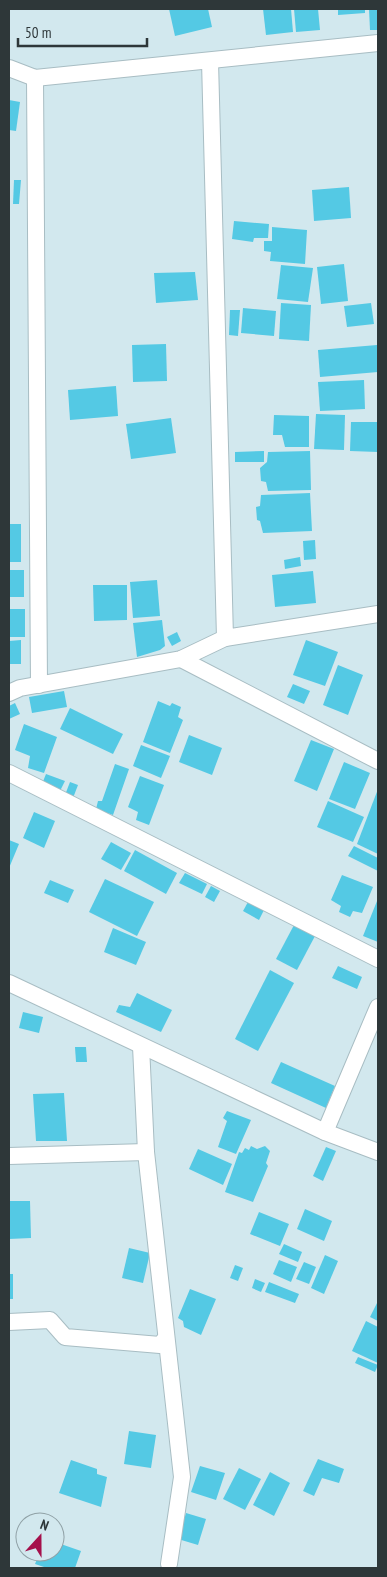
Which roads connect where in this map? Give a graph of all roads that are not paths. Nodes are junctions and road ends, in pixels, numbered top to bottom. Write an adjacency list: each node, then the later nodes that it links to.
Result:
1 (378, 44): 2 (street)
2 (210, 61): 4 (street); 6 (street)
3 (9, 68): 4 (street)
4 (35, 78): 8 (street)
5 (378, 614): 6 (street)
6 (225, 638): 7 (street)
7 (181, 659): 8 (street); 10 (street)
8 (39, 685): 9 (street)
9 (9, 693)
10 (378, 761)
11 (9, 773): 12 (street)
12 (378, 959)
13 (9, 983): 15 (street)
14 (378, 1007): 16 (street)
15 (142, 1046): 16 (street); 17 (street)
16 (325, 1132): 18 (street)
17 (146, 1152): 19 (street); 21 (street)
18 (378, 1152)
19 (9, 1156)
20 (9, 1322): 21 (street)
21 (166, 1338): 22 (street)
22 (169, 1564)

